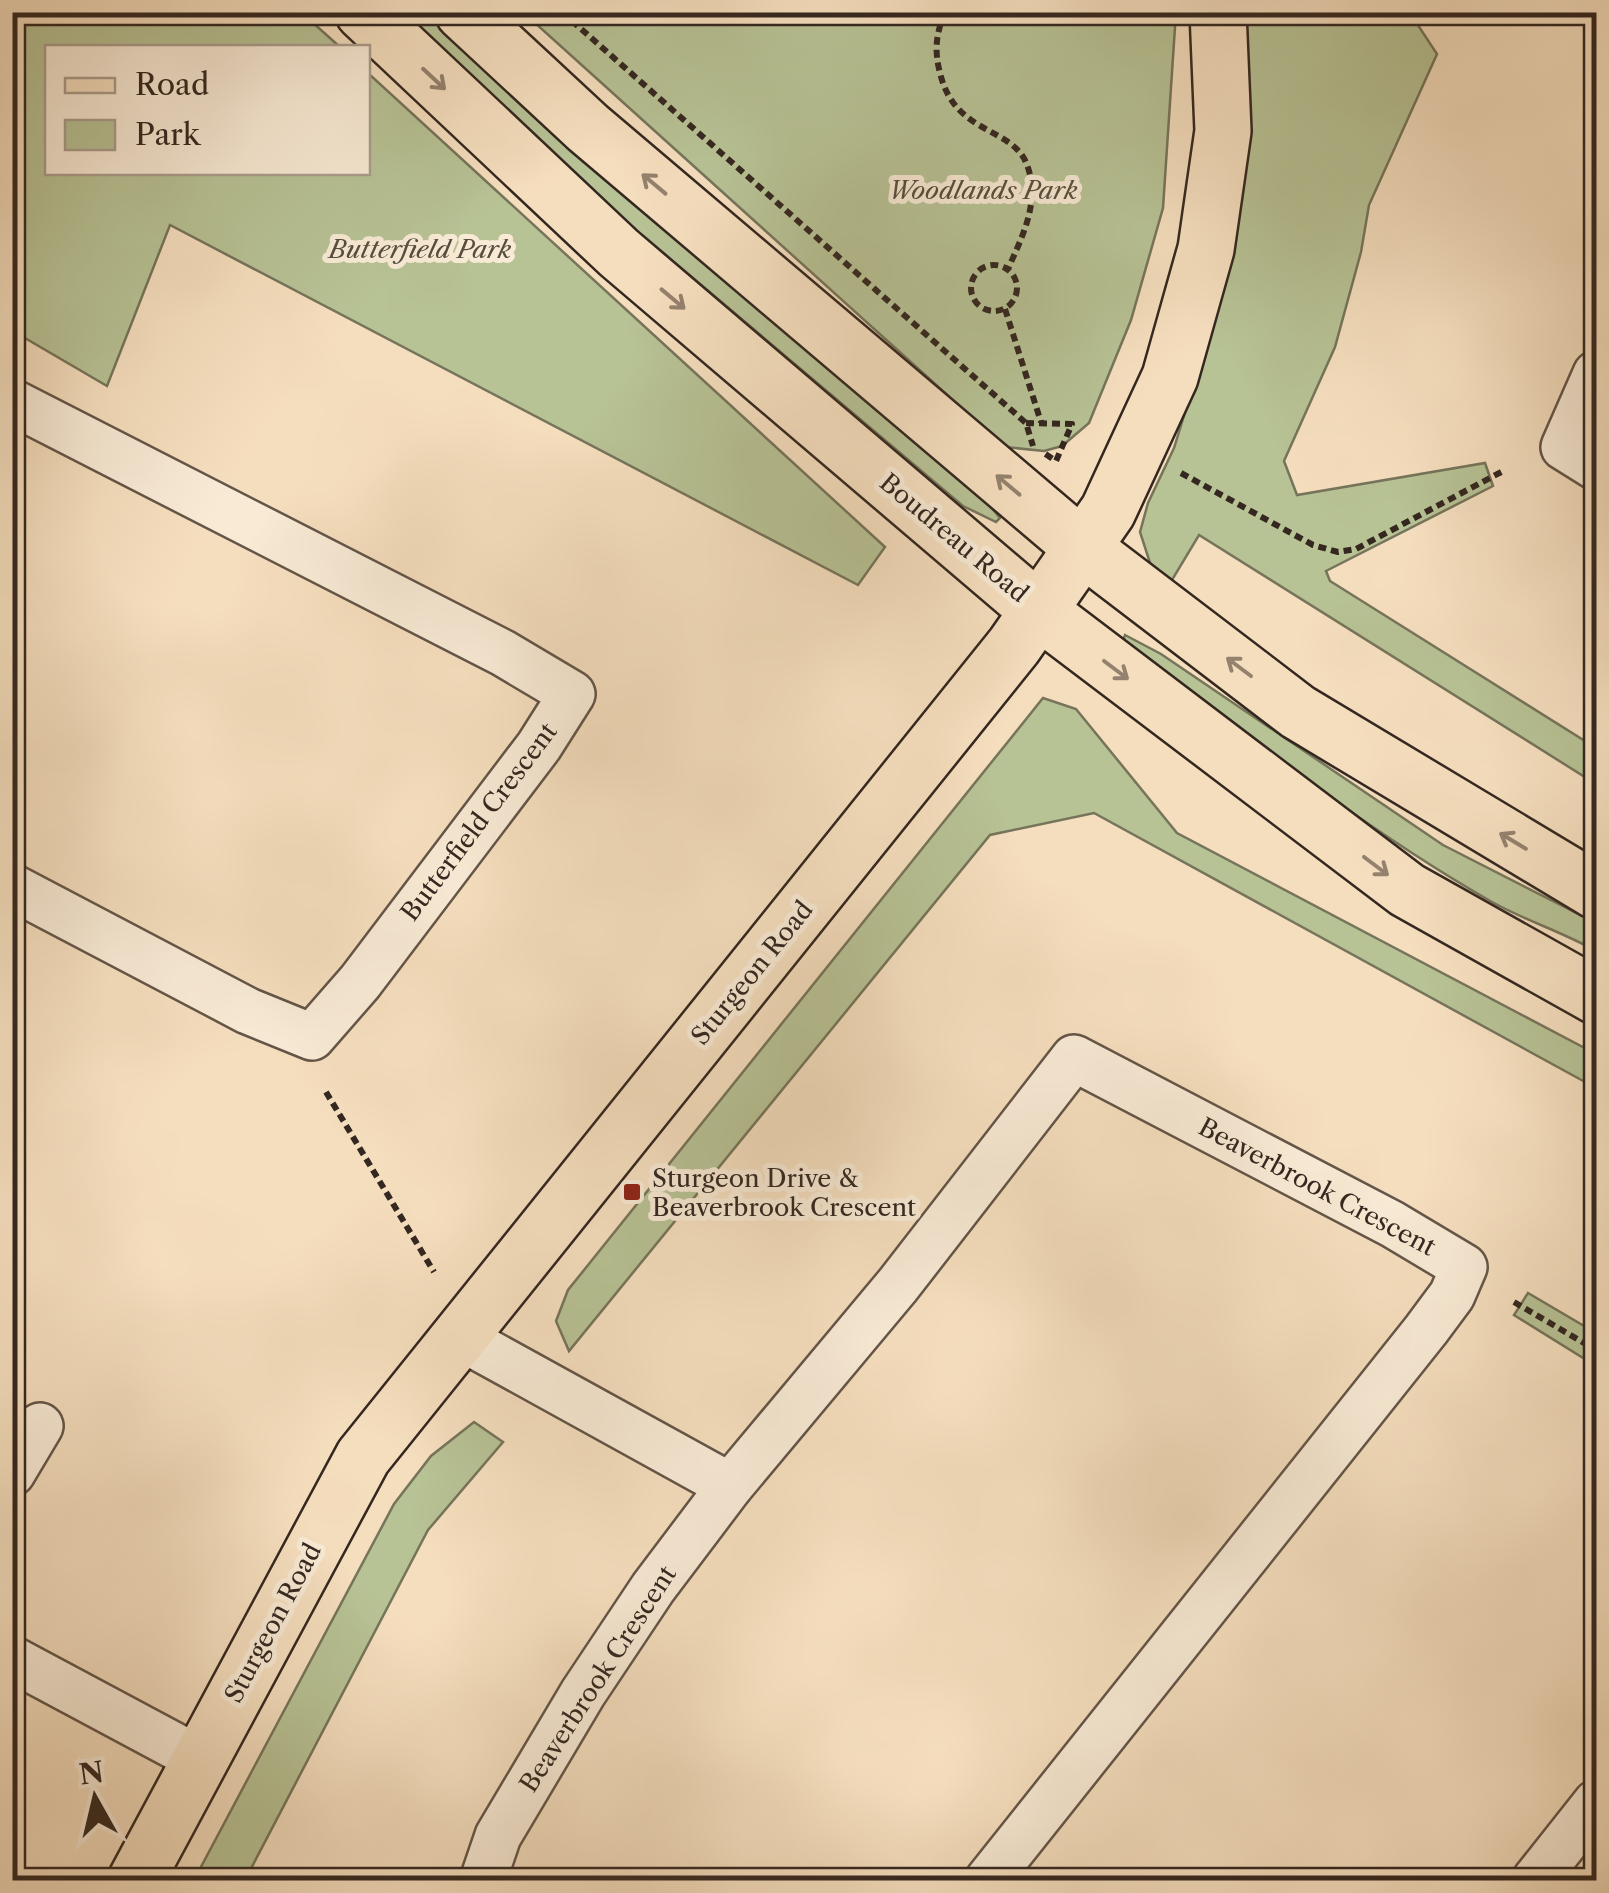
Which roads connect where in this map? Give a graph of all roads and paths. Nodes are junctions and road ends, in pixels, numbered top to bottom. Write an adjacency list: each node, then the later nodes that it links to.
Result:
1 (363, 12): 16 (main road, Boudreau Road, one-way to 16)
2 (464, 12): 15 (main road, one-way to 2)
3 (562, 12): 11 (path)
4 (945, 12): 6 (path)
5 (1218, 12): 15 (main road, Sturgeon Road)
6 (1008, 270): 7 (path); 7 (path)
7 (1005, 309): 10 (path)
8 (1596, 374): 12 (street)
9 (12, 402): 17 (street, Butterfield Crescent)
10 (1041, 422): 11 (path); 11 (path)
11 (1026, 424)
12 (1596, 467)
13 (1505, 470): 14 (path)
14 (1181, 473)
15 (1083, 548): 16 (main road, Sturgeon Road); 18 (main road, one-way to 15)
16 (1039, 611): 19 (main road, Boudreau Road, one-way to 19); 23 (main road, Sturgeon Road)
17 (12, 887)
18 (1596, 892)
19 (1596, 996)
20 (326, 1092): 21 (path)
21 (434, 1272)
22 (1514, 1302): 24 (path)
23 (458, 1336): 27 (street); 29 (main road, Sturgeon Road)
24 (1596, 1350)
25 (40, 1426): 26 (street)
26 (12, 1473)
27 (730, 1486): 32 (street, Beaverbrook Crescent); 33 (street, Beaverbrook Crescent)
28 (12, 1660): 29 (street)
29 (199, 1759): 31 (main road, Sturgeon Road)
30 (1596, 1804): 34 (street)
31 (136, 1880)
32 (482, 1880)
33 (988, 1880)
34 (1535, 1880)

